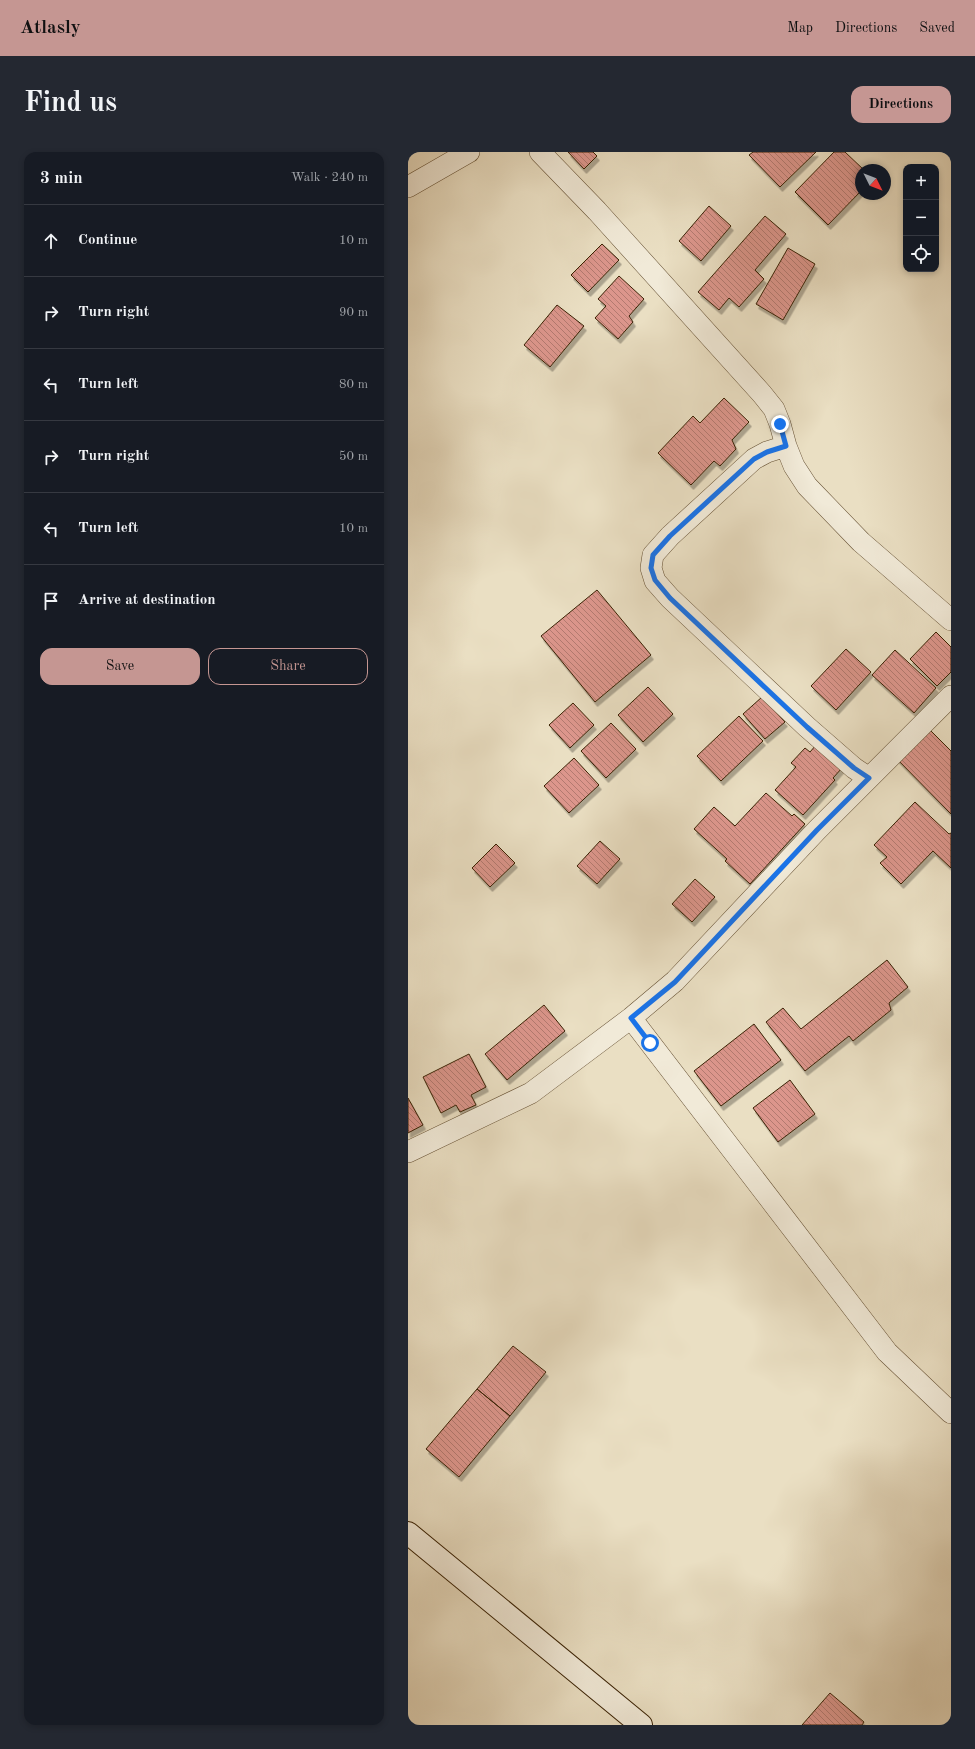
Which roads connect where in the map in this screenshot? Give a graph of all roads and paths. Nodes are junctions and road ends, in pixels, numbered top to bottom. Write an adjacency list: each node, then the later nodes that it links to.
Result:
1 (469, 152): 3 (street)
2 (540, 152): 4 (street)
3 (408, 188)
4 (786, 446): 5 (street); 7 (street)
5 (951, 620)
6 (951, 696): 7 (street)
7 (869, 778): 8 (street)
8 (631, 1018): 9 (street); 10 (street)
9 (408, 1152)
10 (951, 1413)
11 (408, 1533): 12 (street)
12 (641, 1725)

